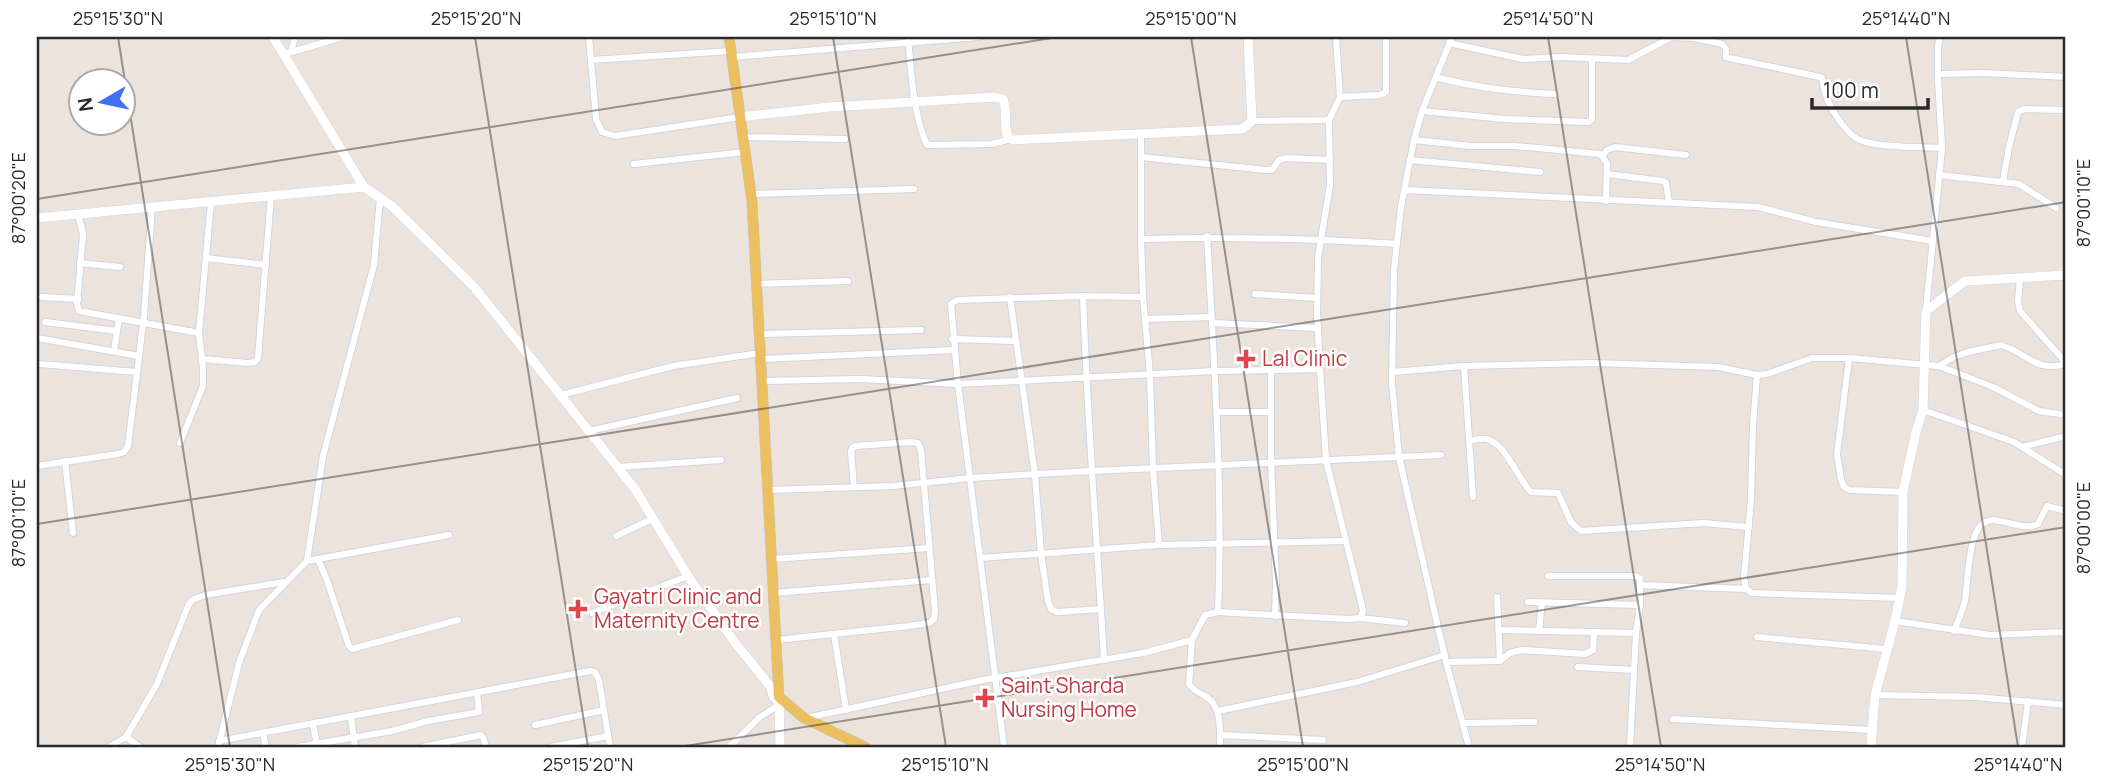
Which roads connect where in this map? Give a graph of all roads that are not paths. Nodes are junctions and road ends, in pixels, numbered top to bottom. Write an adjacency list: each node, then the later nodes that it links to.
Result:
1 (273, 37): 13 (street)
2 (295, 37): 13 (street)
3 (343, 37): 13 (street)
4 (589, 37): 16 (street)
5 (729, 37): 14 (main road)
6 (978, 37): 11 (street)
7 (1248, 37): 27 (street)
8 (1336, 37): 21 (street)
9 (1386, 37): 21 (street)
10 (1940, 37): 17 (street)
11 (909, 40): 14 (street); 22 (street)
12 (1451, 40): 15 (street); 18 (street)
13 (288, 53): 45 (street)
14 (731, 54): 16 (street); 25 (main road)
15 (1592, 59): 24 (street); 33 (street)
16 (591, 60): 25 (street)
17 (1939, 74): 19 (street); 33 (street)
18 (1436, 77): 20 (street); 24 (street)
19 (2066, 77)
20 (1555, 94)
21 (1340, 97): 26 (street)
22 (915, 100): 25 (street); 31 (street); 31 (street)
23 (2066, 110): 44 (street)
24 (1422, 111): 32 (street)
25 (740, 117): 29 (main road)
26 (1329, 120): 27 (street); 38 (street)
27 (1252, 121): 28 (street)
28 (1141, 134): 31 (street); 37 (street)
29 (743, 137): 30 (street); 34 (main road)
30 (845, 139)
31 (1011, 139)
32 (1413, 140): 35 (street); 39 (street)
33 (1942, 148): 43 (street)
34 (745, 152): 40 (street); 48 (main road)
35 (1602, 155): 36 (street); 42 (street)
36 (1686, 155)
37 (1141, 157): 38 (street); 59 (street)
38 (1329, 160): 60 (street)
39 (1410, 160): 41 (street); 47 (street)
40 (634, 164)
41 (1540, 172)
42 (1607, 174): 51 (street); 53 (street)
43 (1939, 175): 44 (street); 61 (street)
44 (2003, 181): 55 (street)
45 (364, 187): 49 (street); 50 (street)
46 (914, 189): 48 (street)
47 (1405, 190): 51 (street); 62 (street)
48 (751, 194): 70 (main road)
49 (271, 196): 52 (street); 65 (street)
50 (380, 198): 113 (street); 159 (street)
51 (1606, 201): 53 (street)
52 (211, 202): 54 (street); 63 (street)
53 (1669, 202): 61 (street)
54 (152, 207): 56 (street); 83 (street)
55 (2056, 208)
56 (78, 214): 57 (street); 64 (street)
57 (37, 218)
58 (1207, 236): 59 (street); 60 (street); 81 (street)
59 (1141, 239): 75 (street)
60 (1320, 239): 62 (street); 76 (street)
61 (1933, 241): 78 (street)
62 (1397, 244): 106 (street)
63 (206, 258): 65 (street); 87 (street)
64 (80, 263): 66 (street); 77 (street)
65 (266, 265): 97 (street)
66 (120, 267)
67 (2066, 275): 68 (street)
68 (2020, 278): 78 (street); 99 (street)
69 (848, 281): 70 (street)
70 (756, 284): 88 (main road)
71 (1255, 294): 76 (street)
72 (1083, 296): 74 (street); 75 (street); 109 (street)
73 (42, 297): 77 (street)
74 (1010, 297): 90 (street); 91 (street)
75 (1143, 297): 80 (street)
76 (1317, 298): 84 (street)
77 (78, 299): 79 (street)
78 (1926, 311): 101 (street)
79 (119, 319): 83 (street); 86 (street)
80 (1145, 319): 81 (street); 107 (street)
81 (1212, 320): 84 (street); 104 (street)
82 (45, 322): 86 (street)
83 (143, 323): 87 (street); 94 (street)
84 (1318, 328): 102 (street)
85 (921, 330): 88 (street)
86 (117, 331): 93 (street)
87 (199, 333): 97 (street)
88 (759, 334): 95 (main road)
89 (37, 338): 93 (street)
90 (953, 339): 91 (street); 92 (street)
91 (1016, 341): 111 (street)
92 (954, 350): 95 (street); 112 (street)
93 (114, 351): 94 (street)
94 (139, 356): 105 (street)
95 (761, 356): 110 (main road); 113 (street)
96 (1849, 358): 101 (street); 108 (street); 141 (street)
97 (202, 359): 122 (street)
98 (39, 364): 105 (street)
99 (2066, 364): 101 (street)
100 (1464, 366): 106 (street); 108 (street); 121 (street)
101 (1931, 366): 115 (street); 118 (street)
102 (1320, 369): 103 (street); 127 (street)
103 (1271, 370): 104 (street); 117 (street)
104 (1215, 371): 107 (street); 116 (street)
105 (137, 372): 128 (street)
106 (1392, 372): 125 (street)
107 (1150, 375): 109 (street); 133 (street)
108 (1757, 375): 145 (street)
109 (1087, 378): 111 (street); 134 (street)
110 (762, 382): 112 (street); 140 (main road)
111 (1021, 382): 112 (street); 135 (street)
112 (958, 384): 137 (street)
113 (561, 395): 119 (street)
114 (737, 398): 119 (street)
115 (1923, 410): 123 (street); 141 (street)
116 (1216, 412): 117 (street); 130 (street)
117 (1271, 412): 129 (street)
118 (2066, 415)
119 (589, 431): 132 (street)
120 (2066, 436): 123 (street)
121 (1470, 440): 142 (street); 145 (street)
122 (180, 443)
123 (2022, 447): 136 (street)
124 (1441, 455): 125 (street)
125 (1399, 457): 127 (street); 191 (street)
126 (721, 460): 132 (street)
127 (1326, 460): 129 (street); 149 (street)
128 (65, 461): 131 (street); 146 (street)
129 (1271, 462): 130 (street); 150 (street)
130 (1218, 465): 133 (street); 151 (street)
131 (37, 466)
132 (618, 467): 144 (street)
133 (1153, 469): 134 (street); 152 (street)
134 (1091, 471): 135 (street); 154 (street)
135 (1035, 475): 137 (street); 155 (street)
136 (2066, 475)
137 (971, 478): 138 (street); 156 (street)
138 (923, 484): 139 (street); 139 (street); 153 (street)
139 (855, 487): 140 (street)
140 (768, 490): 158 (main road)
141 (1903, 492): 168 (street)
142 (1473, 497)
143 (2066, 511): 182 (street)
144 (654, 518): 148 (street); 160 (street)
145 (1749, 527): 165 (street)
146 (73, 533)
147 (449, 535): 157 (street)
148 (616, 536)
149 (1346, 541): 150 (street); 176 (street)
150 (1274, 542): 151 (street); 175 (street)
151 (1221, 543): 152 (street); 173 (street)
152 (1160, 545): 154 (street)
153 (929, 548): 158 (street); 162 (street)
154 (1098, 548): 155 (street); 172 (street)
155 (1041, 554): 156 (street); 172 (street)
156 (980, 558): 196 (street)
157 (318, 559): 159 (street); 177 (street)
158 (772, 559): 166 (main road)
159 (307, 561): 163 (street)
160 (688, 576): 174 (street); 199 (street)
161 (1548, 576): 164 (street)
162 (932, 580): 166 (street); 186 (street)
163 (285, 582): 216 (street); 219 (street)
164 (1640, 585): 165 (street); 171 (street)
165 (1746, 589): 168 (street)
166 (774, 593): 188 (main road)
167 (1497, 597): 180 (street)
168 (1899, 598): 178 (street)
169 (1528, 602): 170 (street)
170 (1542, 602): 171 (street); 181 (street)
171 (1640, 605): 185 (street)
172 (1101, 608): 192 (street)
173 (1218, 612): 175 (street); 189 (street)
174 (592, 613)
175 (1275, 615): 176 (street)
176 (1360, 618): 179 (street)
177 (458, 620)
178 (1895, 621): 182 (street); 190 (street)
179 (1405, 623)
180 (1499, 630): 181 (street); 193 (street)
181 (1539, 631): 183 (street)
182 (1954, 631): 184 (street)
183 (1594, 632): 185 (street); 193 (street)
184 (2066, 632)
185 (1636, 633): 195 (street)
186 (834, 634): 188 (street); 203 (street)
187 (1758, 637): 190 (street)
188 (776, 640): 199 (main road)
189 (1192, 640): 192 (street); 204 (street)
190 (1886, 649): 198 (street)
191 (1446, 658): 193 (street); 204 (street); 209 (street)
192 (1104, 660): 196 (street)
193 (1500, 661)
194 (1578, 667): 195 (street)
195 (1634, 670): 236 (street)
196 (995, 678): 203 (street); 233 (street)
197 (477, 692): 202 (street); 205 (street); 217 (street)
198 (1875, 695): 200 (street); 212 (street)
199 (779, 701): 206 (main road); 230 (street); 231 (street)
200 (2028, 701): 201 (street); 238 (street)
201 (2066, 705)
202 (604, 710): 211 (street); 215 (street)
203 (846, 710): 206 (street)
204 (1218, 711): 214 (street)
205 (351, 717): 210 (street); 217 (street)
206 (804, 718): 232 (main road)
207 (1673, 719): 212 (street)
208 (1534, 722): 209 (street)
209 (1463, 723): 235 (street)
210 (313, 725): 213 (street); 220 (street)
211 (535, 725)
212 (1872, 730): 237 (street)
213 (263, 733): 219 (street); 223 (street)
214 (1220, 735): 218 (street); 234 (street)
215 (608, 736): 228 (street); 229 (street)
216 (126, 737): 221 (street); 222 (street)
217 (354, 737): 220 (street); 225 (street)
218 (1323, 740)
219 (218, 744)
220 (317, 746): 224 (street)
221 (109, 747)
222 (140, 747)
223 (266, 747)
224 (297, 747)
225 (355, 747)
226 (422, 747): 227 (street)
227 (486, 747)
228 (550, 747)
229 (610, 747)
230 (729, 747)
231 (780, 747)
232 (865, 747)
233 (1004, 747)
234 (1220, 747)
235 (1469, 747)
236 (1630, 747)
237 (1871, 747)
238 (2022, 747)

